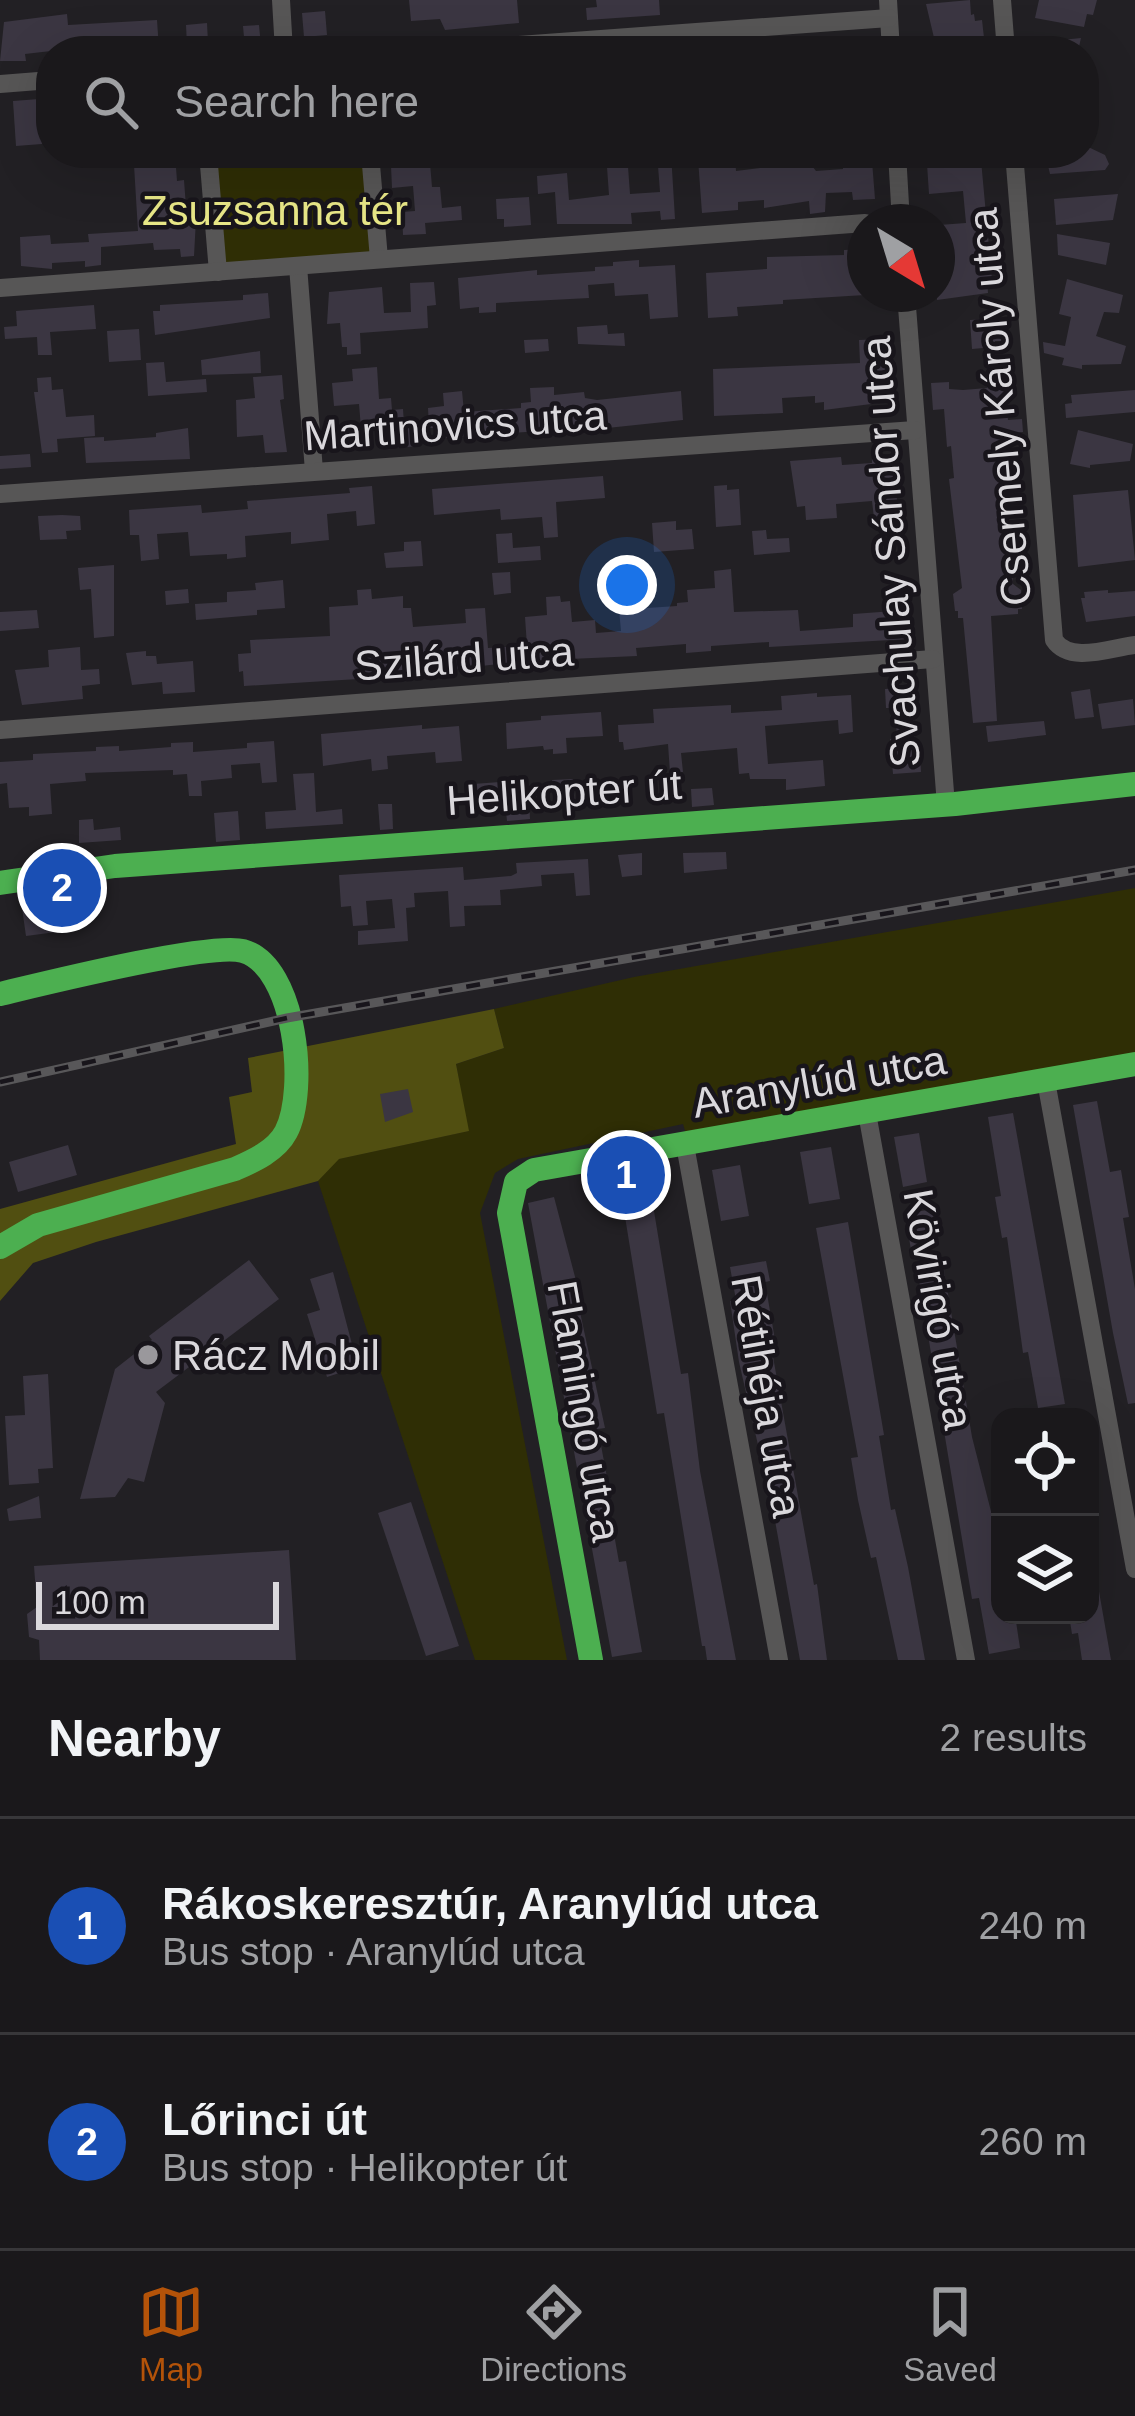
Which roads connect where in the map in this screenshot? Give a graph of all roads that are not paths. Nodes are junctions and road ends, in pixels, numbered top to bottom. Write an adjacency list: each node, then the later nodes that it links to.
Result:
1 (280, 0): 4 (street)
2 (1002, 0): 6 (street)
3 (889, 9): 5 (street)
4 (283, 36)
5 (598, 36)
6 (1005, 36)
7 (36, 81): 8 (street)
8 (0, 84)
9 (209, 168): 17 (street)
10 (371, 168): 15 (street)
11 (898, 168): 13 (street)
12 (1015, 168): 23 (street, Csermely Károly utca)
13 (900, 204)
14 (847, 225): 15 (street)
15 (379, 259): 16 (street)
16 (298, 266): 17 (street); 21 (street)
17 (218, 272): 18 (street)
18 (0, 288)
19 (907, 312): 20 (street, Svachulay Sándor utca)
20 (915, 430): 21 (street, Martinovics utca); 24 (street, Svachulay Sándor utca)
21 (314, 471): 22 (street, Martinovics utca)
22 (0, 494)
23 (1135, 645)
24 (933, 658): 25 (street, Szilárd utca); 27 (street, Svachulay Sándor utca)
25 (0, 730)
26 (1135, 784): 27 (street, Helikopter út)
27 (946, 805): 28 (street, Helikopter út)
28 (0, 883)
29 (7, 989): 35 (street)
30 (1135, 1064): 31 (street, Aranylúd utca)
31 (1046, 1081): 32 (street, Aranylúd utca); 36 (street)
32 (867, 1113): 33 (street, Aranylúd utca); 39 (street, Kövirigó utca)
33 (685, 1145): 34 (street, Aranylúd utca); 38 (street, Rétihéja utca)
34 (518, 1178): 37 (street, Flamingó utca)
35 (0, 1246)
36 (1135, 1569)
37 (591, 1660)
38 (778, 1660)
39 (966, 1660)

